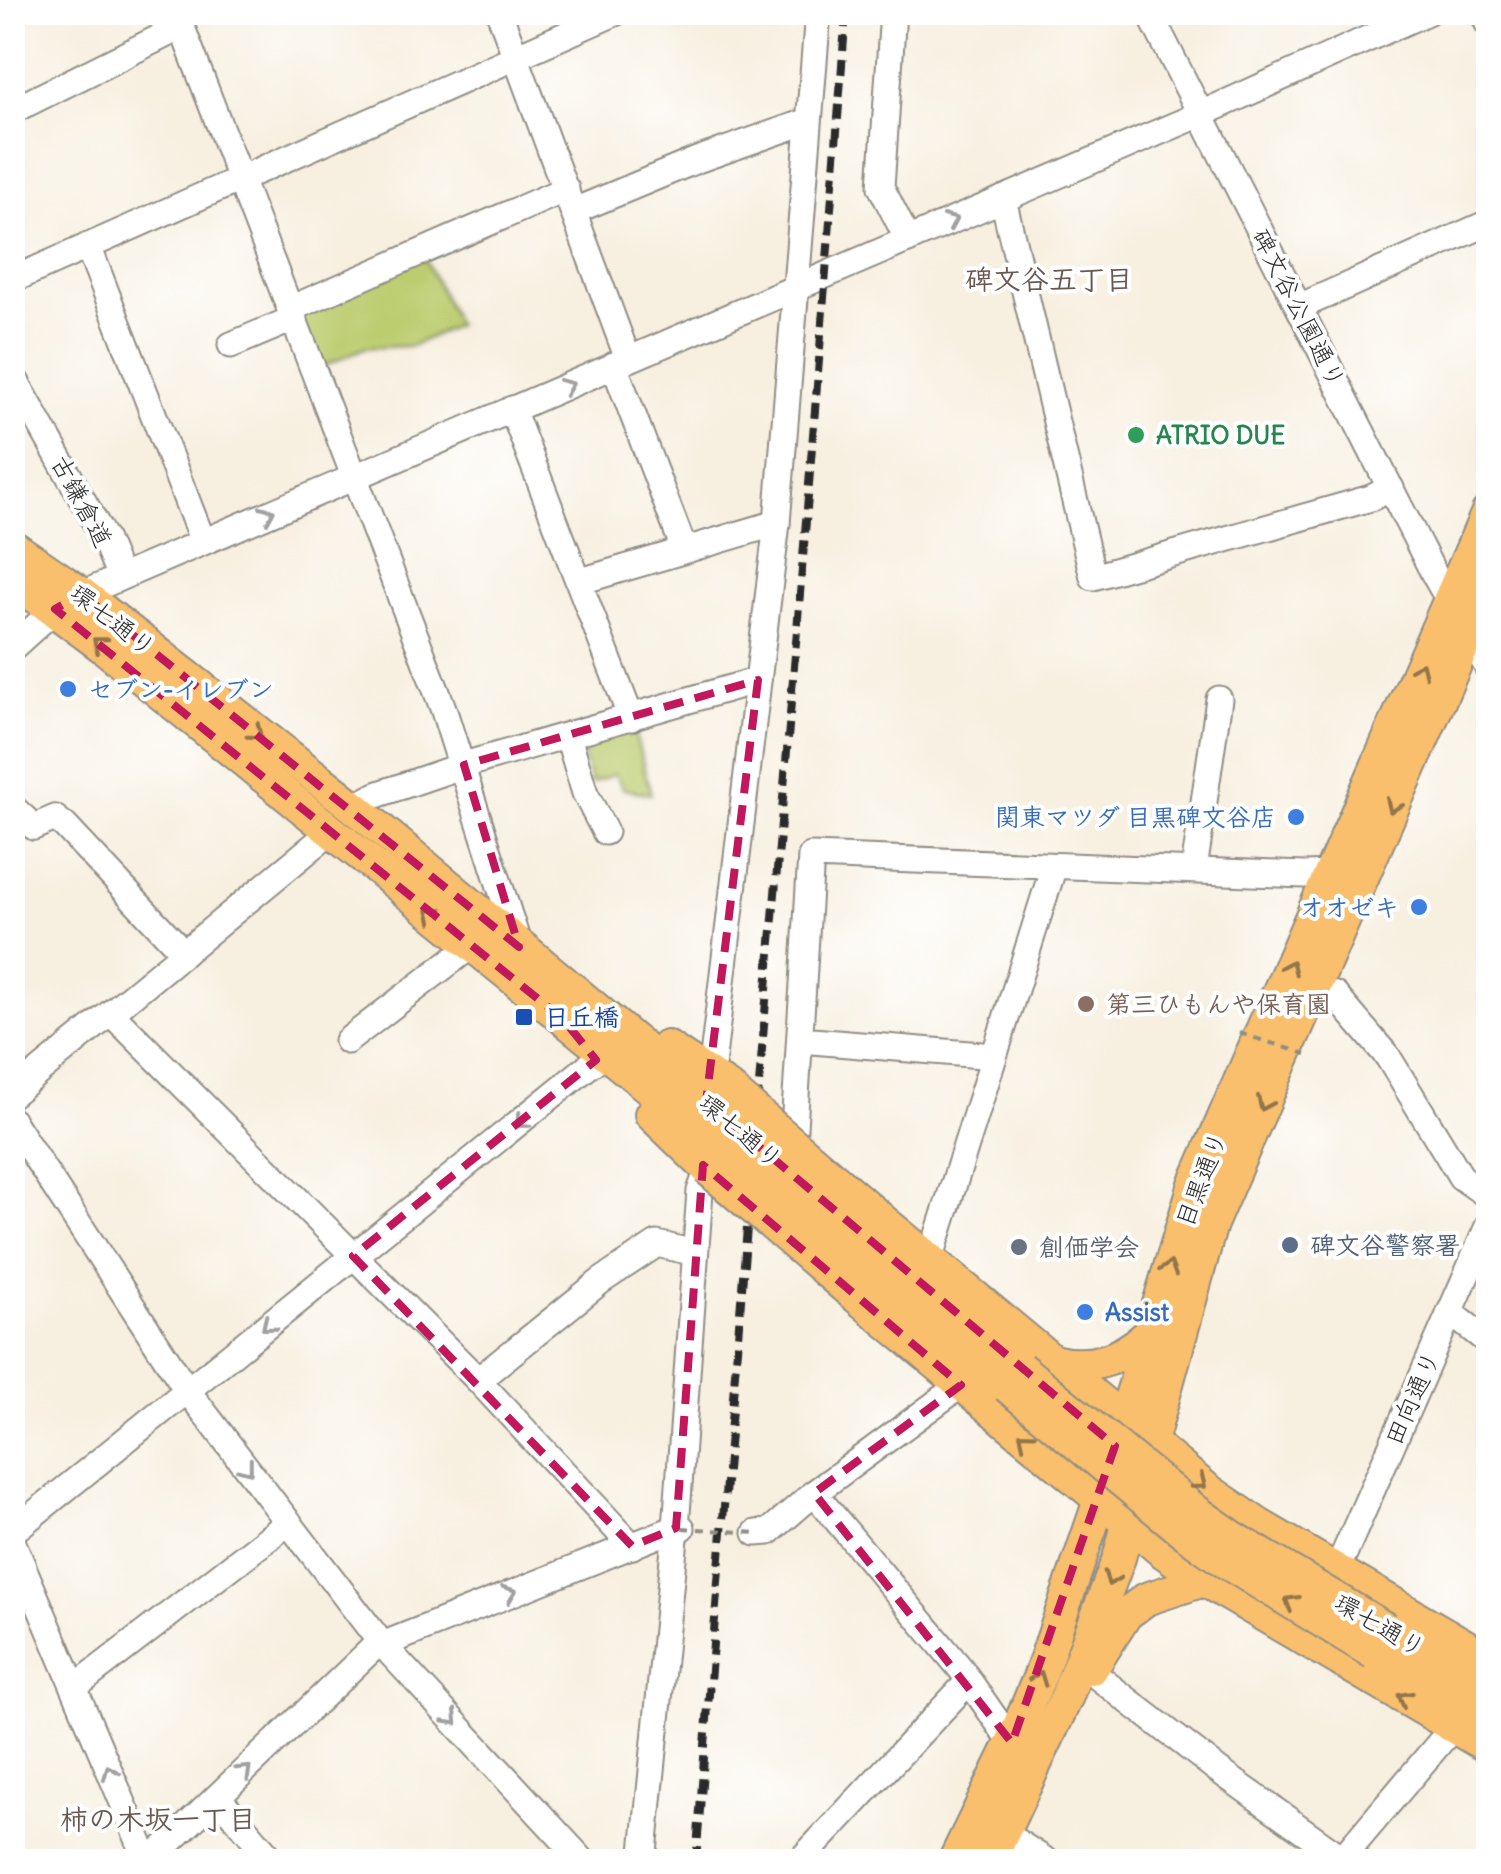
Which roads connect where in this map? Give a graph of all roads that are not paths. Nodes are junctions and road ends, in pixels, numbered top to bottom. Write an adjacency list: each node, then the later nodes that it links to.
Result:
1 (498, 12): 10 (street)
2 (617, 12): 10 (street)
3 (818, 12): 13 (street)
4 (893, 12): 18 (street)
5 (1149, 12): 12 (street, 碑文谷公園通り)
6 (1427, 12): 12 (street)
7 (1483, 12): 9 (street)
8 (179, 20): 11 (street); 14 (street)
9 (1488, 24)
10 (515, 56): 14 (street); 16 (street)
11 (12, 111)
12 (1201, 114): 15 (street); 22 (street, 碑文谷公園通り)
13 (808, 122): 16 (street); 21 (street)
14 (239, 179): 19 (street); 23 (street)
15 (1002, 198): 18 (street, one-way to 15); 29 (street)
16 (570, 200): 23 (street); 25 (street)
17 (1488, 223): 22 (street)
18 (908, 240): 21 (street)
19 (88, 246): 20 (street); 32 (street)
20 (12, 280)
21 (797, 287): 25 (street); 31 (street)
22 (1299, 307): 29 (street, 碑文谷公園通り)
23 (292, 314): 24 (street); 28 (street)
24 (231, 346)
25 (621, 362): 27 (street, one-way to 25); 34 (street)
26 (12, 374): 35 (street, 古鎌倉道)
27 (512, 409): 28 (street); 37 (street)
28 (354, 476): 32 (street, one-way to 28); 48 (street)
29 (1391, 488): 40 (street, 碑文谷公園通り)
30 (1488, 512): 40 (main road, 目黒通り)
31 (777, 523): 34 (street); 44 (street)
32 (203, 542): 35 (street)
33 (12, 546): 39 (main road, 環七通り)
34 (684, 549): 37 (street)
35 (120, 577): 39 (street)
36 (12, 579): 39 (main road, 環七通り)
37 (581, 581): 46 (street)
38 (1488, 589): 41 (main road, 目黒通り)
39 (68, 601): 42 (street); 50 (main road, 環七通り)
40 (1450, 603): 41 (street, 碑文谷公園通り); 54 (main road, 目黒通り, one-way to 40)
41 (1468, 638): 43 (street, 碑文谷公園通り); 58 (main road, 目黒通り, one-way to 58)
42 (12, 648)
43 (1488, 668)
44 (758, 680): 46 (street); 65 (street)
45 (1218, 699): 53 (street)
46 (631, 718): 47 (street)
47 (568, 736): 48 (street); 51 (street)
48 (464, 766): 50 (street); 56 (street)
49 (12, 807): 57 (street)
50 (343, 819): 55 (main road, 環七通り, one-way to 50); 56 (main road, 環七通り); 57 (street)
51 (605, 832)
52 (1054, 866): 53 (street); 61 (street); 63 (street)
53 (1194, 870): 54 (street)
54 (1331, 874): 77 (main road, 目黒通り, one-way to 54)
55 (472, 945): 59 (main road, 環七通り); 62 (street)
56 (519, 947): 59 (main road, 環七通り)
57 (184, 953): 60 (street)
58 (1315, 988): 70 (street); 84 (main road, 目黒通り, one-way to 84)
59 (572, 1008): 64 (main road); 65 (main road); 68 (main road, 環七通り)
60 (111, 1012): 66 (street); 74 (street)
61 (800, 1040): 63 (street); 69 (street)
62 (347, 1041)
63 (994, 1056): 75 (street)
64 (596, 1060): 68 (main road); 74 (street, one-way to 74)
65 (719, 1080): 69 (main road, bridge)
66 (12, 1094)
67 (12, 1121): 82 (street)
68 (718, 1144): 72 (street); 73 (main road, 環七通り, bridge)
69 (794, 1144): 73 (main road, bridge)
70 (1488, 1196)
71 (1488, 1226): 76 (street, 田向通り)
72 (695, 1252): 80 (street); 89 (street)
73 (865, 1253): 75 (main road); 79 (main road, 環七通り); 81 (main road)
74 (353, 1256): 80 (street); 82 (street, one-way to 82)
75 (930, 1260): 79 (main road)
76 (1450, 1312): 78 (street); 94 (street, 田向通り)
77 (1148, 1336): 79 (main road); 83 (main road, 目黒通り)
78 (1488, 1342)
79 (1026, 1372): 83 (main road); 96 (main road, 環七通り, bridge)
80 (478, 1380): 93 (street)
81 (961, 1385): 85 (street); 86 (main road, one-way to 81)
82 (187, 1390): 87 (street, one-way to 87); 90 (street)
83 (1122, 1421): 84 (main road); 86 (main road, 目黒通り)
84 (1150, 1444): 88 (main road, 目黒通り); 94 (main road, one-way to 94)
85 (814, 1493): 91 (street); 100 (street)
86 (1100, 1500): 88 (main road); 106 (main road, 目黒通り, one-way to 86)
87 (289, 1522): 97 (street); 102 (street)
88 (1130, 1524): 95 (main road); 103 (main road, 目黒通り, one-way to 103)
89 (679, 1528): 93 (street); 114 (street)
90 (12, 1532)
91 (756, 1533)
92 (12, 1541): 102 (street)
93 (632, 1546): 97 (street, one-way to 93)
94 (1337, 1570): 98 (main road)
95 (1204, 1580): 99 (main road); 105 (main road, one-way to 95)
96 (1380, 1641): 101 (main road, 環七通り); 104 (main road, 環七通り)
97 (381, 1644): 108 (street, one-way to 97); 113 (street, one-way to 113)
98 (1488, 1659)
99 (1090, 1671): 103 (main road); 110 (street)
100 (968, 1682): 106 (street); 115 (street)
101 (1488, 1686)
102 (75, 1687): 111 (street, one-way to 102)
103 (1067, 1696): 109 (main road, 目黒通り)
104 (1488, 1719)
105 (1454, 1727): 107 (main road); 110 (street)
106 (1012, 1743): 116 (main road, 目黒通り)
107 (1488, 1747)
108 (218, 1798): 111 (street); 112 (street)
109 (996, 1847): 117 (street)
110 (1341, 1860)
111 (149, 1862)
112 (274, 1862)
113 (584, 1862)
114 (642, 1862)
115 (799, 1862)
116 (954, 1862)
117 (1048, 1862)

